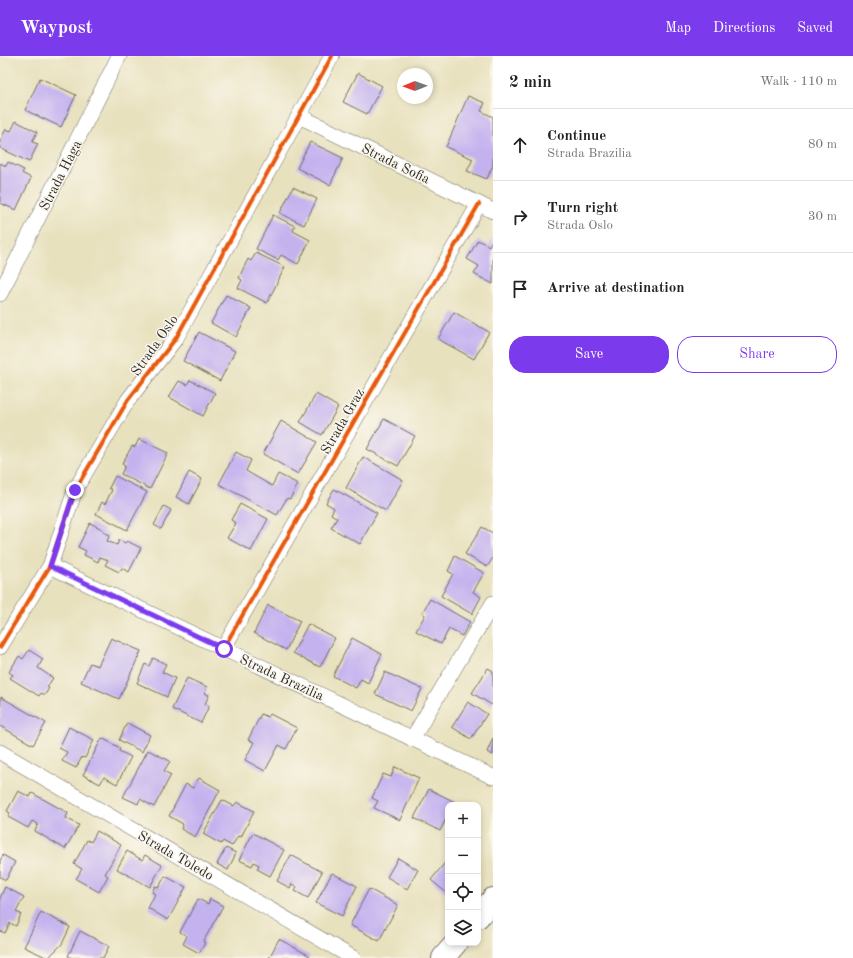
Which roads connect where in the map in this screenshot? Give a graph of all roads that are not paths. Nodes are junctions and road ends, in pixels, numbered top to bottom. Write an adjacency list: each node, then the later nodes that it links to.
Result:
1 (119, 56): 6 (street, Strada Haga)
2 (332, 56): 3 (street, Strada Oslo)
3 (299, 116): 4 (street, Strada Sofia); 7 (street, Strada Oslo)
4 (479, 204): 5 (street, Strada Sofia); 10 (street, Strada Graz)
5 (493, 211)
6 (0, 294)
7 (50, 566): 9 (street, Strada Oslo); 10 (street, Strada Brazilia)
8 (493, 603): 11 (street)
9 (0, 647)
10 (224, 649): 11 (street, Strada Brazilia)
11 (412, 739): 13 (street, Strada Brazilia)
12 (0, 752): 17 (street, Strada Toledo)
13 (493, 777)
14 (493, 899): 15 (street)
15 (481, 913)
16 (453, 946): 18 (street)
17 (353, 958)
18 (443, 958)

